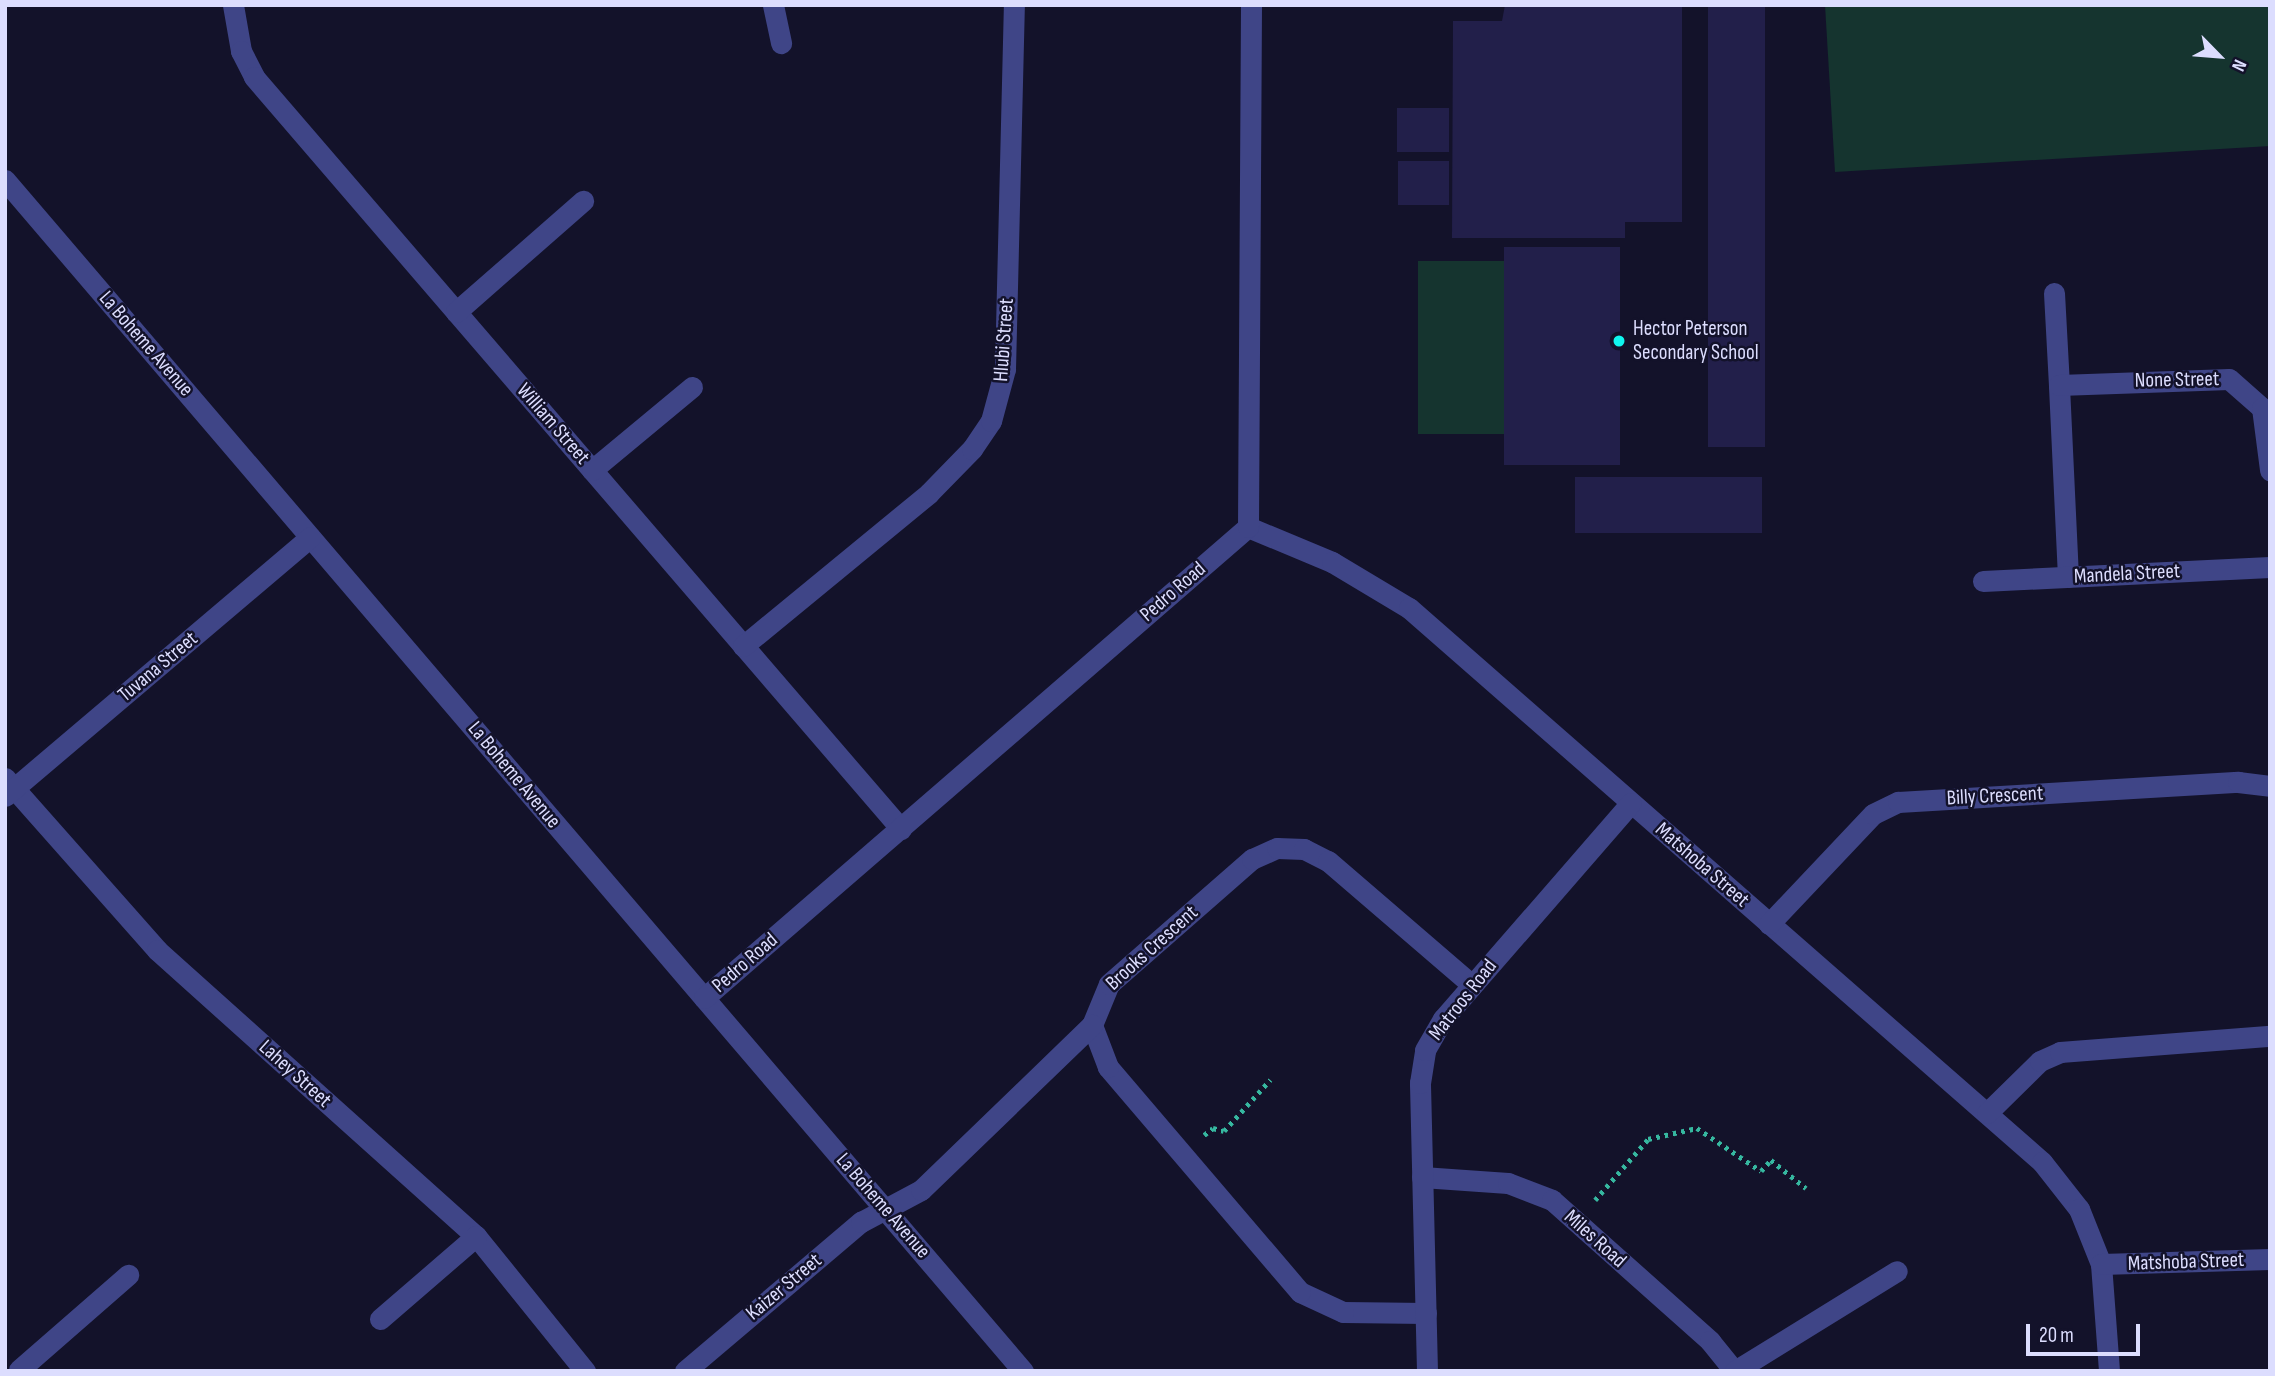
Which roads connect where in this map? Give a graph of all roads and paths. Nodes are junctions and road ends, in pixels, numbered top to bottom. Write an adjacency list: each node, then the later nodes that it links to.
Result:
1 (233, 5): 9 (street, William Street)
2 (773, 5): 5 (street)
3 (1014, 5): 19 (street, Hlubi Street)
4 (1251, 5): 14 (street)
5 (782, 43)
6 (5, 180): 15 (street, La Boheme Avenue)
7 (583, 201): 9 (street)
8 (2054, 293): 10 (street)
9 (456, 312): 12 (street, William Street)
10 (2059, 385): 13 (street, None Street); 17 (street)
11 (692, 387): 12 (street)
12 (592, 470): 19 (street, William Street)
13 (2270, 470)
14 (1248, 527): 22 (street, Matshoba Street); 23 (street, Pedro Road)
15 (310, 537): 21 (street, Tuvana Street); 26 (street, La Boheme Avenue)
16 (2270, 567): 17 (street, Mandela Street)
17 (2068, 577): 18 (street, Mandela Street)
18 (1983, 581)
19 (743, 646): 23 (street, William Street)
20 (2270, 786): 24 (street, Billy Crescent)
21 (8, 787): 36 (street, Lahey Street)
22 (1631, 803): 24 (street, Matshoba Street); 25 (street, Matroos Road)
23 (901, 829): 26 (street, Pedro Road)
24 (1769, 924): 30 (street, Matshoba Street)
25 (1472, 985): 27 (street, Brooks Crescent); 32 (street, Matroos Road)
26 (704, 998): 34 (street, La Boheme Avenue)
27 (1092, 1025): 31 (street); 34 (street, Kaizer Street)
28 (2270, 1037): 30 (street)
29 (1270, 1080): 31 (path)
30 (1987, 1113): 38 (street, Matshoba Street)
31 (1182, 1154): 41 (street)
32 (1422, 1177): 35 (street, Miles Road); 41 (street, Matroos Road)
33 (1806, 1188): 35 (path)
34 (888, 1212): 46 (street, Kaizer Street); 47 (street, La Boheme Avenue)
35 (1577, 1222): 49 (street, Miles Road)
36 (476, 1236): 42 (street); 45 (street, Lahey Street)
37 (2270, 1259): 38 (street, Matshoba Street)
38 (2102, 1264): 50 (street, Matshoba Street)
39 (1897, 1271): 49 (street, Miles Road)
40 (128, 1275): 44 (street)
41 (1426, 1313): 48 (street, Matroos Road)
42 (380, 1319)
43 (5, 1354): 44 (street)
44 (19, 1370)
45 (585, 1371)
46 (685, 1371)
47 (1023, 1371)
48 (1427, 1371)
49 (1734, 1371)
50 (2109, 1371)

